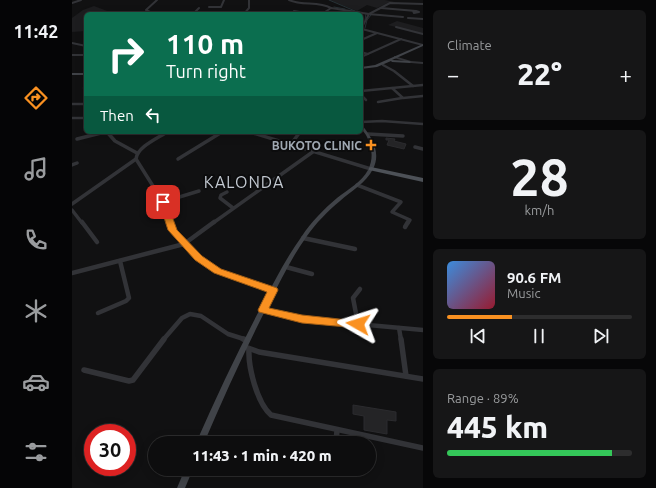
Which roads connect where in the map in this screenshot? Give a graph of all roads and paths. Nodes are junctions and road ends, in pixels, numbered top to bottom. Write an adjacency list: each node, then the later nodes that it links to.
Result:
1 (81, 0): 7 (street)
2 (157, 0): 16 (street)
3 (224, 0): 10 (street)
4 (249, 0): 18 (street)
5 (289, 0): 12 (street)
6 (398, 0): 8 (street)
7 (72, 3)
8 (402, 3): 9 (street); 13 (street)
9 (423, 4)
10 (209, 7)
11 (199, 8): 17 (street)
12 (331, 8): 20 (street); 21 (street)
13 (379, 8): 15 (street); 23 (street)
14 (294, 10): 19 (street)
15 (413, 11)
16 (150, 12)
17 (196, 12)
18 (246, 12)
19 (303, 12)
20 (325, 12)
21 (356, 12)
22 (363, 13): 23 (street)
23 (368, 14): 24 (street); 27 (street)
24 (403, 17)
25 (408, 18): 26 (street)
26 (423, 18)
27 (363, 26)
28 (396, 27): 31 (street)
29 (363, 29): 30 (street)
30 (378, 33): 32 (street); 33 (street)
31 (423, 34)
32 (363, 39)
33 (401, 39): 36 (street); 38 (street)
34 (72, 43): 35 (street)
35 (84, 46)
36 (423, 46): 42 (main road)
37 (363, 52): 38 (street)
38 (369, 54): 41 (street)
39 (72, 55): 40 (street)
40 (84, 55)
41 (363, 56)
42 (398, 58): 43 (main road); 44 (street); 45 (street); 47 (main road)
43 (392, 62): 44 (main road); 46 (main road)
44 (409, 62): 45 (street)
45 (422, 63)
46 (383, 65): 48 (main road); 52 (street)
47 (363, 69)
48 (363, 69)
49 (72, 74): 50 (main road)
50 (84, 74)
51 (423, 85): 52 (street)
52 (413, 86): 53 (street)
53 (392, 88): 54 (street); 57 (street)
54 (363, 91)
55 (423, 96): 57 (street)
56 (363, 97): 58 (street)
57 (402, 98): 59 (street)
58 (366, 100)
59 (378, 102)
60 (72, 104): 61 (street)
61 (77, 104): 62 (street); 63 (street)
62 (84, 104)
63 (72, 108)
64 (72, 118): 65 (street)
65 (84, 118)
66 (363, 122): 67 (street)
67 (423, 124)
68 (363, 128): 75 (main road)
69 (98, 134): 77 (street)
70 (108, 134): 82 (street)
71 (164, 134): 82 (street)
72 (219, 134): 84 (street)
73 (257, 134): 78 (street)
74 (298, 134): 78 (street)
75 (368, 134): 76 (street); 87 (main road)
76 (403, 136)
77 (77, 139)
78 (291, 144): 81 (street)
79 (415, 148): 80 (street)
80 (423, 149)
81 (314, 151): 87 (street); 94 (street)
82 (138, 153): 83 (street)
83 (136, 159): 92 (street); 93 (street)
84 (178, 159)
85 (77, 163): 86 (street)
86 (72, 165)
87 (371, 169): 88 (main road); 89 (main road)
88 (423, 180)
89 (357, 185): 96 (street); 97 (main road)
90 (199, 191): 92 (street)
91 (227, 192): 94 (street)
92 (163, 202): 99 (street)
93 (72, 204)
94 (233, 208): 99 (street)
95 (72, 210): 98 (street)
96 (405, 227)
97 (303, 238): 100 (street); 102 (main road)
98 (97, 242)
99 (184, 244): 101 (street); 106 (street)
100 (355, 249)
101 (120, 261): 103 (street); 108 (street)
102 (286, 267): 104 (street); 106 (main road)
103 (72, 273)
104 (312, 274)
105 (360, 289): 109 (street)
106 (273, 290): 107 (main road)
107 (263, 310): 109 (street); 112 (main road)
108 (98, 313)
109 (358, 324): 110 (street)
110 (399, 328): 111 (street); 114 (street)
111 (423, 330)
112 (247, 345): 113 (street); 114 (street); 116 (street); 117 (main road)
113 (84, 370)
114 (406, 376): 115 (street)
115 (423, 379)
116 (337, 430): 118 (street); 119 (street)
117 (203, 436)
118 (337, 436)
119 (423, 448)
120 (186, 476): 121 (main road)
121 (181, 488)

